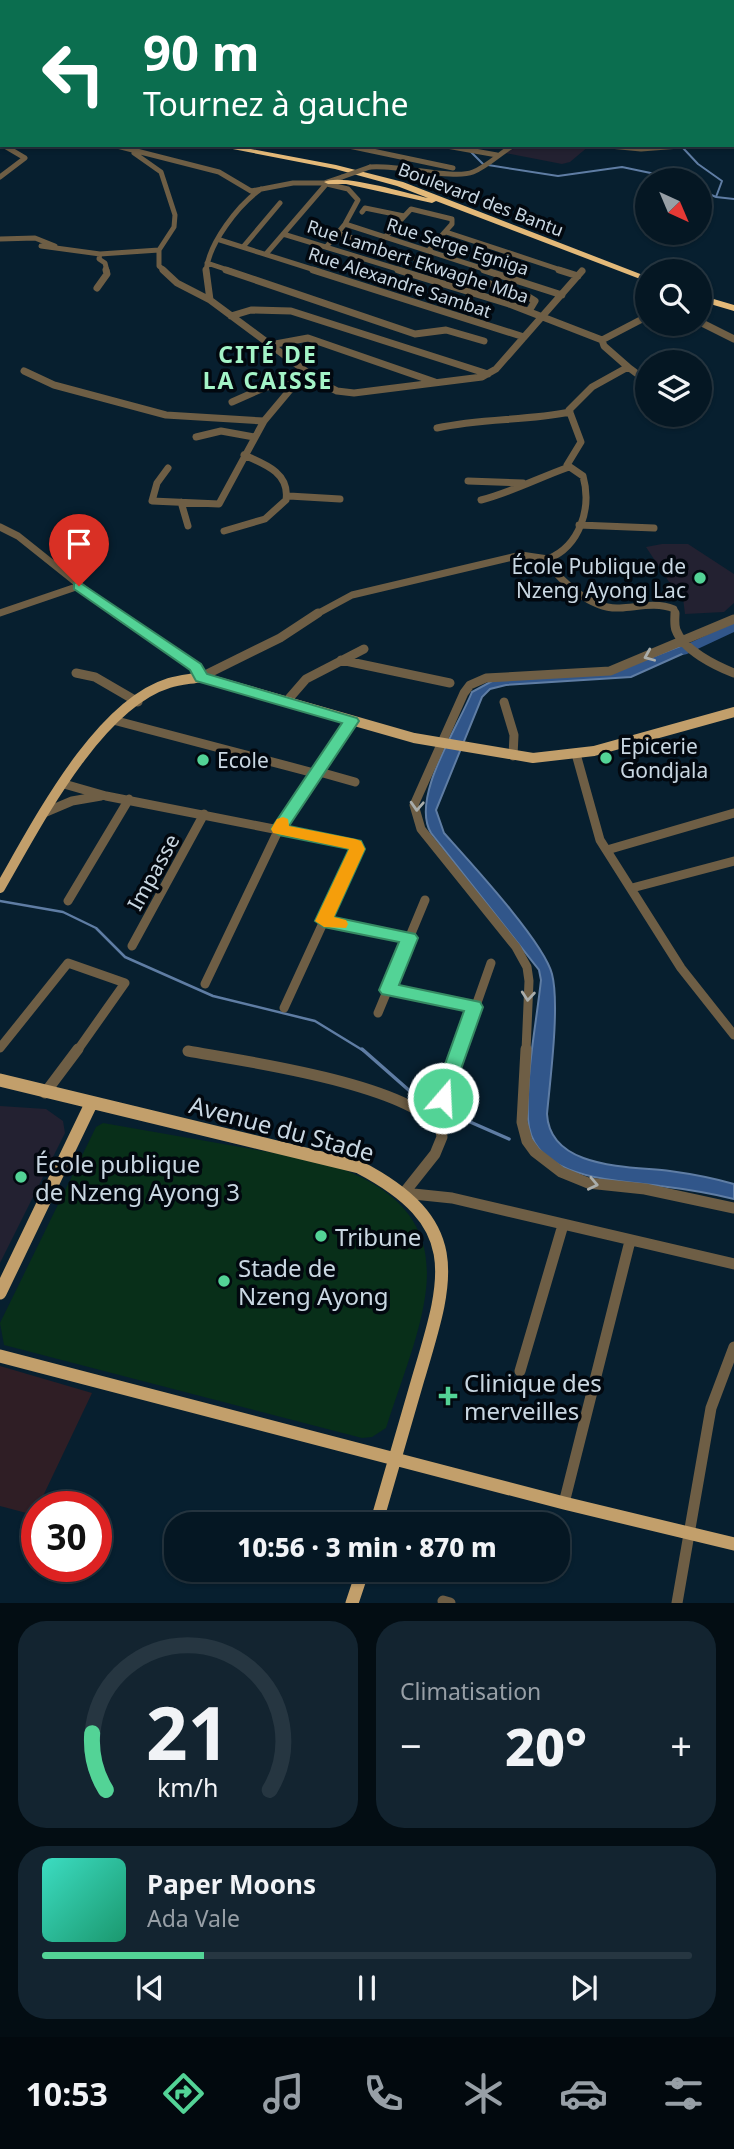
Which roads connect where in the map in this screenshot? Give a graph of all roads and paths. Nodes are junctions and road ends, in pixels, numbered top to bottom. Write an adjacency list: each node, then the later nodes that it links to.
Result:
1 (7, 147): 15 (street)
2 (120, 147): 11 (street)
3 (226, 147): 24 (highway, Boulevard des Bantu)
4 (253, 147): 42 (highway, Boulevard des Bantu)
5 (353, 147): 14 (street)
6 (452, 147): 12 (street)
7 (478, 147): 12 (street)
8 (511, 147): 13 (street)
9 (619, 147): 10 (street)
10 (678, 147)
11 (128, 149): 18 (street); 37 (street)
12 (474, 151): 13 (street)
13 (497, 155): 16 (street, bridge)
14 (453, 168)
15 (0, 177)
16 (345, 180): 17 (highway); 24 (highway)
17 (325, 183): 19 (street); 25 (street); 28 (street)
18 (244, 188): 19 (street); 20 (street)
19 (261, 189): 20 (street)
20 (247, 198): 31 (street)
21 (280, 203): 35 (street)
22 (362, 212): 23 (street)
23 (404, 216): 26 (street); 29 (street)
24 (493, 219): 32 (highway, Boulevard des Bantu)
25 (345, 224): 27 (street); 29 (street, Rue Serge Egniga)
26 (446, 232): 38 (street); 45 (street)
27 (338, 233): 34 (street); 50 (street)
28 (283, 234): 34 (street, Rue Lambert Ekwaghe Mba); 40 (street)
29 (386, 236): 38 (street, Rue Serge Egniga)
30 (0, 239): 36 (street)
31 (220, 240): 35 (street); 41 (street)
32 (557, 245): 43 (highway)
33 (41, 246): 36 (street)
34 (327, 246): 50 (street, Rue Lambert Ekwaghe Mba)
35 (243, 247): 40 (street)
36 (54, 248): 39 (street)
37 (159, 250): 39 (street); 47 (street)
38 (428, 251): 45 (street, Rue Serge Egniga)
39 (100, 254): 44 (street)
40 (266, 254): 55 (street, Rue Alexandre Sambat)
41 (207, 263): 47 (street); 58 (street)
42 (635, 268)
43 (635, 278)
44 (97, 288)
45 (562, 295): 52 (street)
46 (712, 297): 49 (highway)
47 (210, 300): 51 (street)
48 (712, 302): 49 (highway)
49 (732, 305)
50 (529, 311): 52 (street, Rue Lambert Ekwaghe Mba)
51 (231, 316): 59 (street); 64 (street)
52 (544, 316): 55 (street); 57 (street, Rue Lambert Ekwaghe Mba)
53 (635, 323): 57 (street)
54 (712, 328): 56 (street)
55 (524, 337): 64 (street)
56 (734, 339)
57 (603, 340): 60 (street)
58 (484, 341)
59 (270, 345): 62 (street); 65 (street)
60 (628, 367): 63 (street); 68 (street)
61 (24, 371): 69 (street)
62 (305, 372): 65 (street); 66 (street)
63 (635, 372)
64 (488, 374): 65 (street)
65 (440, 383)
66 (293, 384): 67 (street); 69 (street)
67 (232, 402)
68 (570, 412): 70 (street); 74 (street)
69 (264, 421): 72 (street)
70 (437, 428)
71 (196, 436): 72 (street)
72 (254, 437): 73 (street)
73 (244, 455): 78 (street); 81 (street)
74 (569, 467): 77 (street); 82 (street)
75 (168, 468): 81 (street)
76 (468, 481): 77 (street)
77 (523, 482): 80 (street)
78 (289, 496): 79 (street); 86 (street)
79 (340, 499)
80 (481, 500)
81 (180, 502): 83 (street)
82 (579, 524): 85 (street); 87 (street)
83 (188, 526)
84 (0, 527): 88 (street)
85 (654, 528)
86 (224, 531)
87 (544, 560): 91 (street); 96 (street)
88 (79, 586): 89 (street); 96 (street)
89 (0, 613)
90 (734, 619): 91 (street)
91 (689, 645): 95 (street); 104 (street, one-way to 104)
92 (364, 649): 93 (street)
93 (341, 660): 97 (street); 99 (street)
94 (76, 673): 98 (street)
95 (734, 673)
96 (201, 677): 98 (main road); 99 (main road)
97 (450, 682)
98 (138, 702): 102 (main road)
99 (286, 702): 103 (main road)
100 (504, 702): 106 (street)
101 (734, 712): 105 (main road)
102 (113, 720): 107 (street); 109 (main road)
103 (352, 721): 104 (main road); 107 (street)
104 (444, 744): 106 (main road); 139 (street, one-way to 139)
105 (576, 754): 106 (main road); 116 (street)
106 (513, 756)
107 (315, 772): 108 (street); 115 (street)
108 (355, 782)
109 (64, 784): 110 (street); 112 (main road)
110 (106, 796): 111 (street); 112 (street)
111 (129, 799): 114 (street); 121 (street)
112 (46, 812): 118 (main road)
113 (734, 813): 116 (street)
114 (204, 814): 115 (street); 124 (street, Impasse)
115 (279, 829): 122 (street); 126 (street)
116 (607, 850): 119 (street)
117 (734, 861): 119 (street)
118 (0, 888)
119 (632, 888): 131 (street)
120 (425, 900): 123 (street)
121 (68, 901)
122 (324, 921): 123 (street); 129 (street)
123 (409, 938): 127 (street)
124 (132, 946)
125 (491, 963): 128 (street)
126 (205, 984)
127 (388, 990): 128 (street); 130 (street)
128 (474, 1007): 136 (street)
129 (284, 1008)
130 (378, 1013)
131 (734, 1035)
132 (0, 1048): 135 (street)
133 (188, 1051): 138 (street)
134 (2, 1082): 135 (main road, Avenue du Stade)
135 (45, 1093): 137 (main road, Avenue du Stade)
136 (443, 1098)
137 (92, 1104): 138 (main road, Avenue du Stade); 143 (main road)
138 (404, 1193): 140 (street); 147 (main road, Avenue du Stade)
139 (734, 1208)
140 (563, 1225): 141 (street); 146 (street)
141 (630, 1241): 142 (street); 148 (street)
142 (734, 1264)
143 (0, 1293)
144 (734, 1347): 150 (street)
145 (0, 1356): 147 (main road)
146 (520, 1371)
147 (394, 1459): 148 (main road); 149 (main road, Avenue du Stade)
148 (564, 1503): 150 (main road)
149 (379, 1512)
150 (689, 1535): 151 (main road); 154 (street)
151 (734, 1544)
152 (359, 1582): 153 (main road)
153 (352, 1603)
154 (677, 1603)

